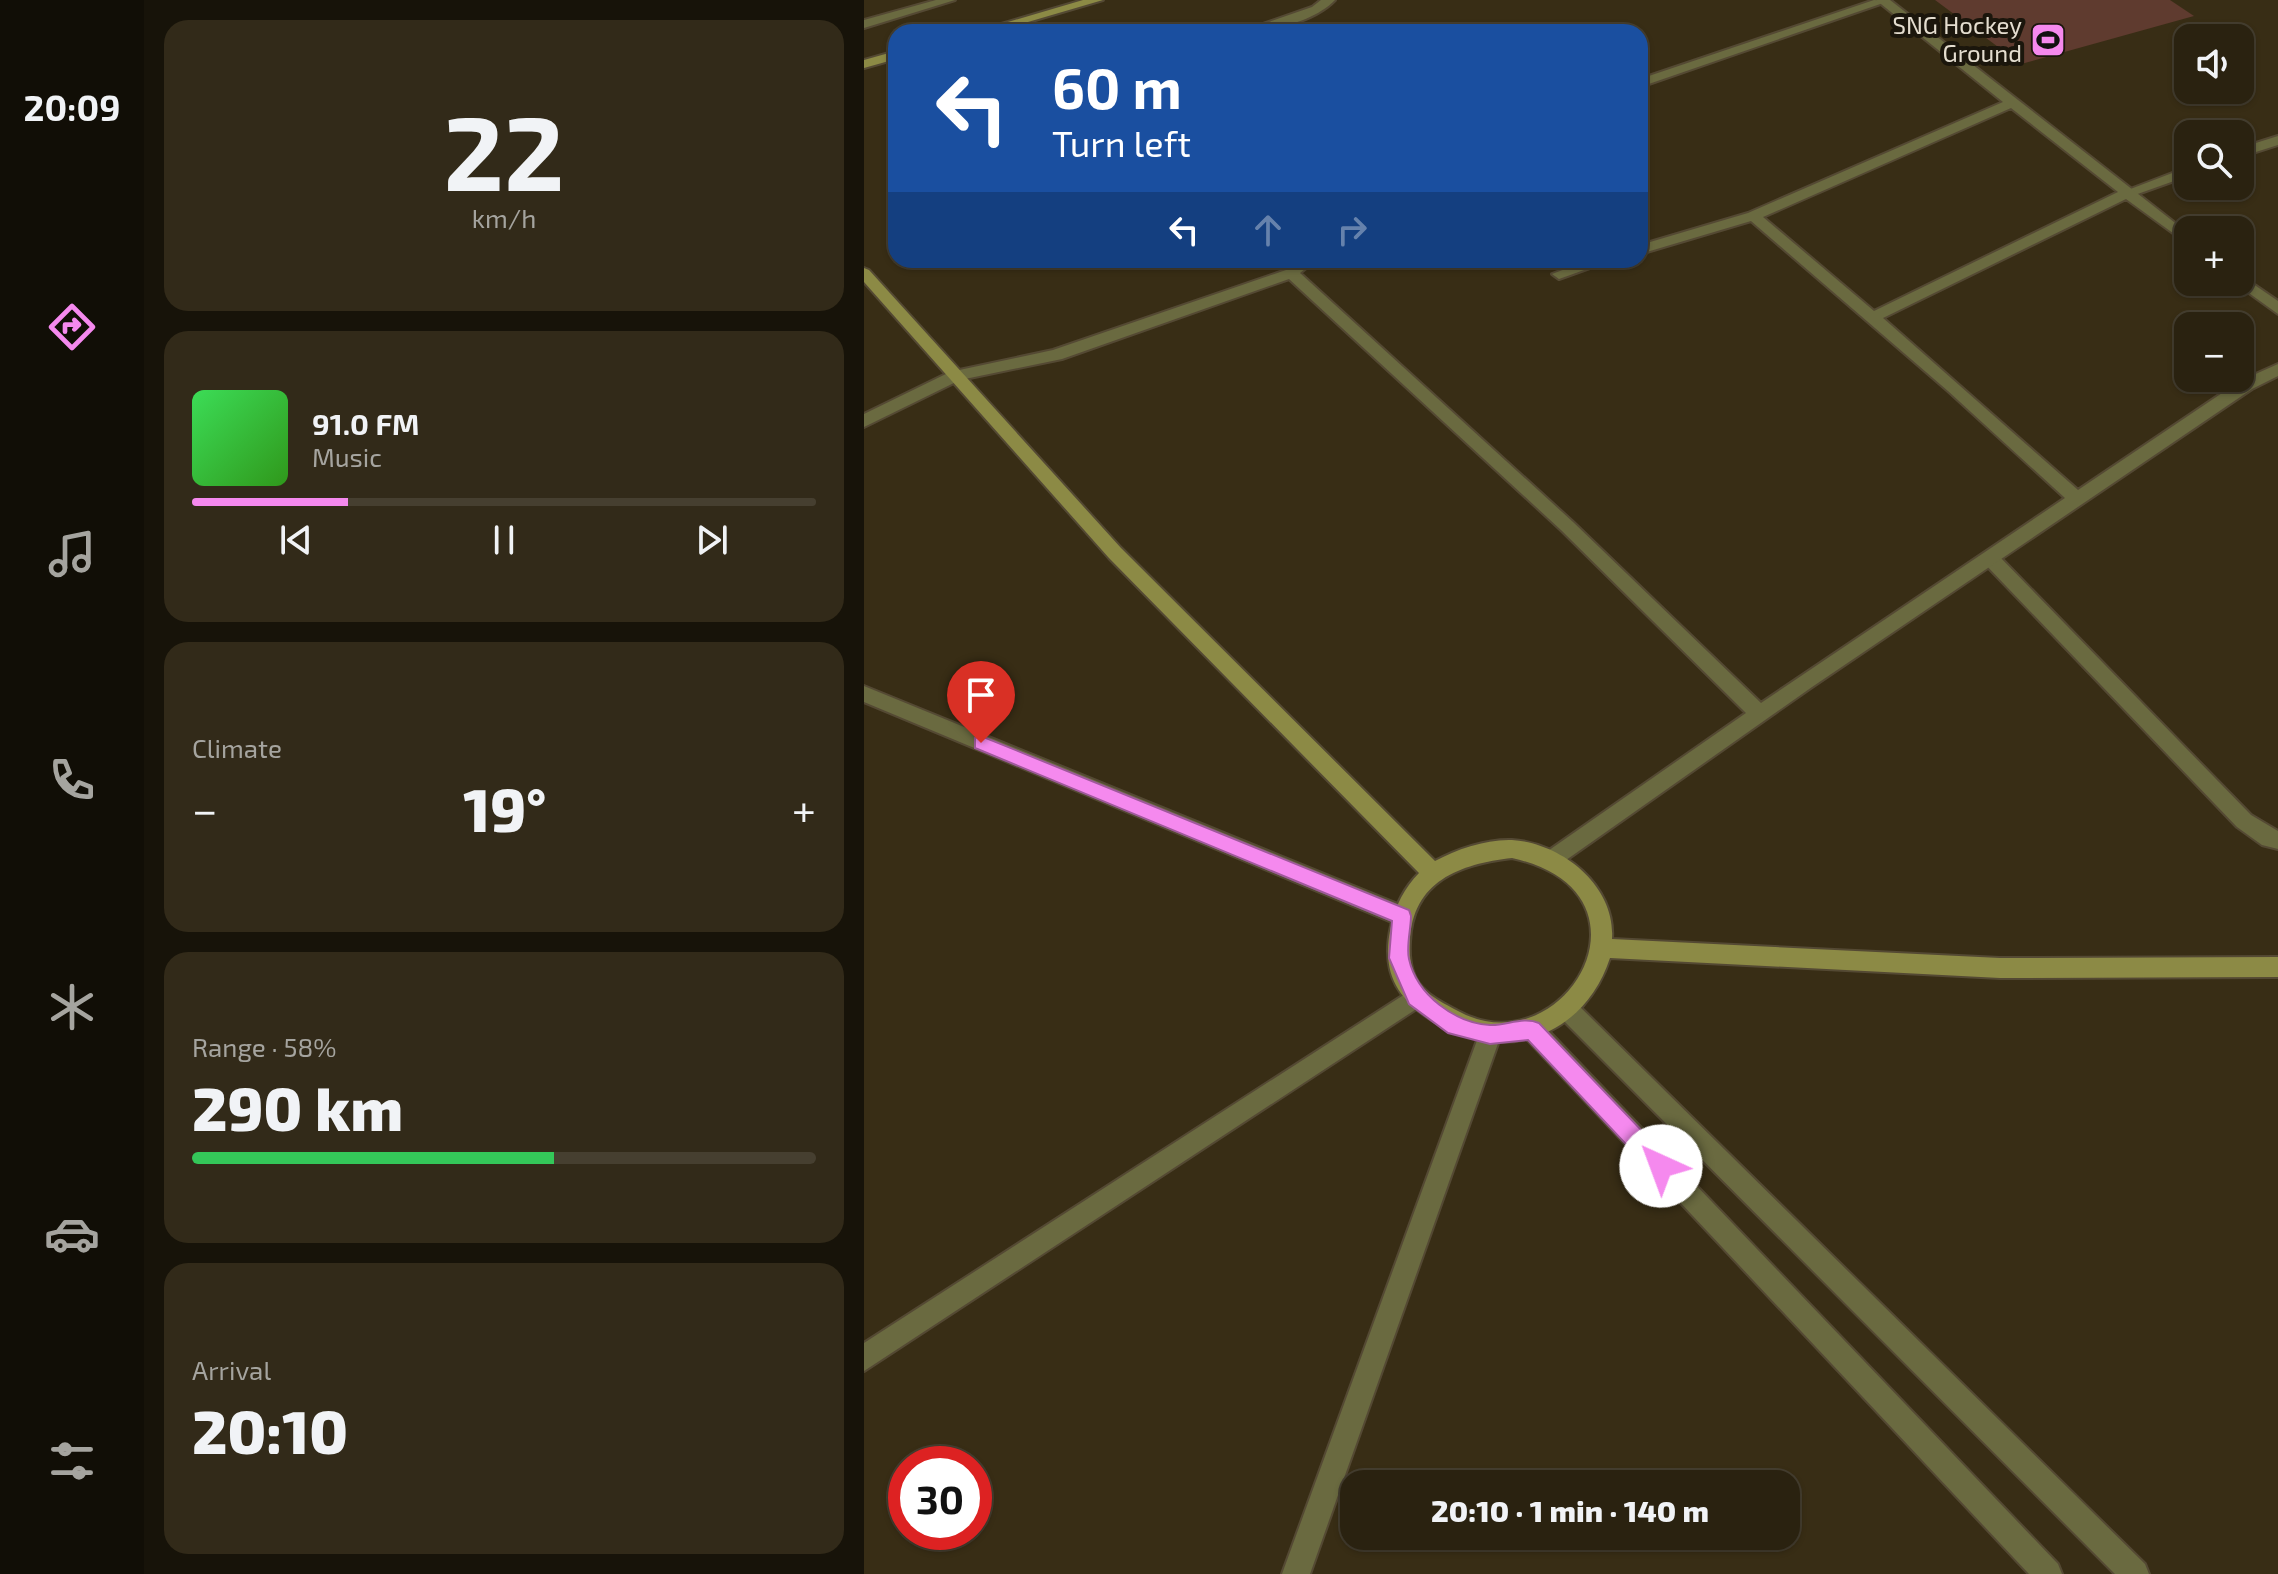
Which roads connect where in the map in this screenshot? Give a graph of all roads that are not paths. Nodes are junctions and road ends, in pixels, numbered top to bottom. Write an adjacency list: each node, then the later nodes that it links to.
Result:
1 (949, 0): 5 (street)
2 (1097, 0): 6 (street)
3 (1329, 0): 7 (street)
4 (1883, 0): 10 (street); 11 (street)
5 (864, 24)
6 (1009, 24)
7 (1271, 24)
8 (888, 57): 9 (street)
9 (864, 64)
10 (1648, 80)
11 (2011, 103): 15 (street); 16 (street)
12 (2278, 140): 13 (street)
13 (2254, 148)
14 (2174, 176): 15 (street)
15 (2127, 193): 17 (street); 26 (street)
16 (1753, 216): 18 (street); 26 (street)
17 (2174, 229)
18 (1648, 248)
19 (1298, 268): 22 (street)
20 (1579, 268): 23 (street)
21 (864, 273): 28 (street)
22 (1291, 273): 28 (street); 33 (street)
23 (1559, 274)
24 (2254, 291): 25 (street)
25 (2278, 309)
26 (1873, 317): 30 (street)
27 (2278, 369): 30 (street)
28 (956, 376): 29 (street); 36 (street)
29 (864, 421)
30 (2077, 499): 31 (street)
31 (1990, 558): 33 (street); 34 (street)
32 (864, 694): 37 (street)
33 (1760, 714): 35 (street)
34 (2278, 840)
35 (1552, 859): 36 (street); 38 (street)
36 (1433, 873): 37 (street)
37 (1402, 916): 40 (street)
38 (1603, 948): 39 (street); 41 (street)
39 (2278, 967)
40 (1416, 997): 43 (street); 44 (street)
41 (1568, 1010): 42 (street); 47 (street)
42 (1532, 1029): 43 (street); 46 (street)
43 (1490, 1035): 45 (street)
44 (864, 1358)
45 (1296, 1574)
46 (2048, 1574)
47 (2135, 1574)

